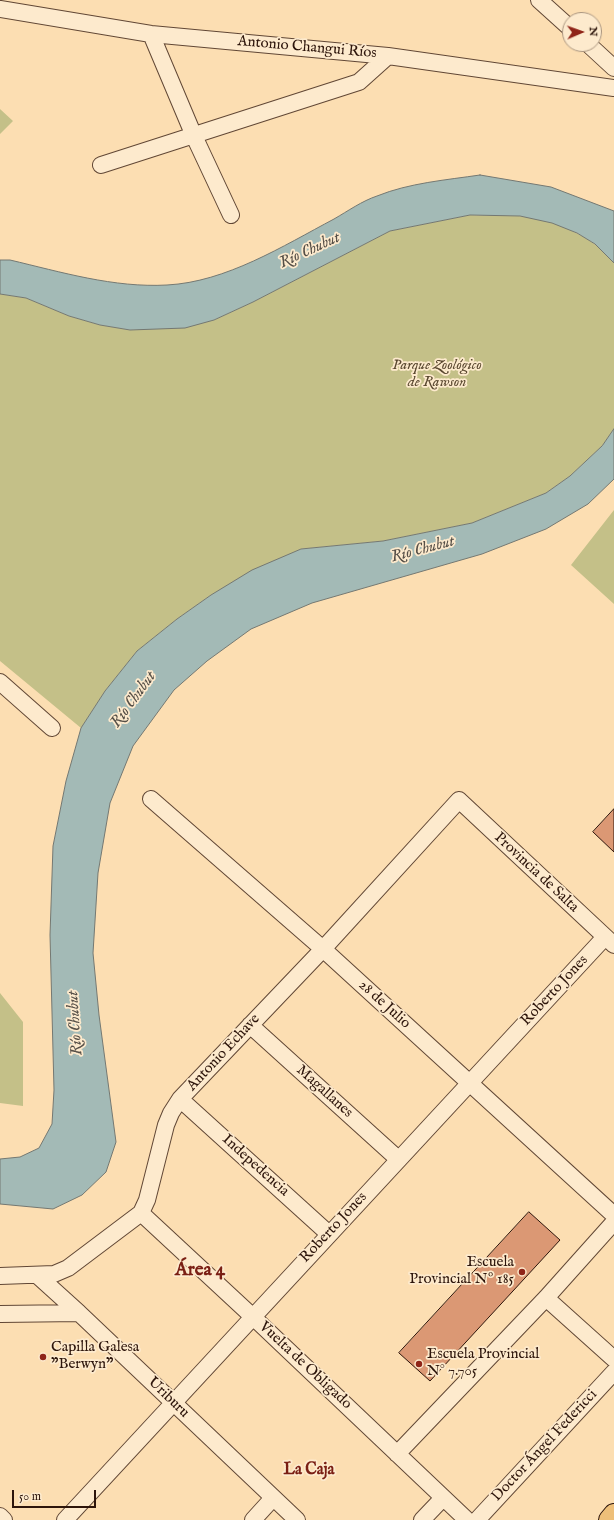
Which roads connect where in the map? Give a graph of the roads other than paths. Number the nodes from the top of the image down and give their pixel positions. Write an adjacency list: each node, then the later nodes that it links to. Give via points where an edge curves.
1 (539, 0): 3 (street)
2 (0, 9): 4 (street, Antonio Changui Ríos)
3 (562, 21)
4 (151, 34): 6 (street, Antonio Changui Ríos); 9 (street)
5 (597, 52): 7 (street)
6 (388, 56): 8 (street, Antonio Changui Ríos); 9 (street, via 359,82)
7 (614, 68)
8 (614, 88)
9 (194, 136): 10 (street); 11 (street)
10 (101, 165)
11 (231, 215)
12 (0, 682): 13 (street)
13 (52, 728)
14 (151, 799): 17 (street, 28 de Julio)
15 (459, 800): 16 (street, Provincia de Salta); 17 (street, Antonio Echave)
16 (610, 941): 19 (street, Roberto Jones)
17 (322, 949): 18 (street, Antonio Echave); 19 (street, 28 de Julio)
18 (250, 1025): 20 (street, Antonio Echave); 21 (street, Magallanes)
19 (470, 1083): 21 (street, Roberto Jones); 23 (street, 28 de Julio)
20 (180, 1099): 22 (street, Antonio Echave, via 166,1125); 25 (street, Indepedencia)
21 (398, 1159): 25 (street, Roberto Jones)
22 (141, 1214): 26 (street, via 68,1268 54,1274); 32 (street, Vuelta de Obligado)
23 (614, 1215)
24 (614, 1222): 29 (street)
25 (329, 1234): 32 (street, Roberto Jones)
26 (37, 1275): 27 (street); 30 (street, Uriburu)
27 (5, 1276): 28 (street)
28 (0, 1289)
29 (546, 1298): 33 (street); 36 (street)
30 (79, 1313): 31 (street); 35 (street, Uriburu)
31 (0, 1314)
32 (252, 1316): 35 (street, Roberto Jones); 36 (street, Vuelta de Obligado)
33 (614, 1359)
34 (614, 1372): 47 (street, Doctor Ángel Federicci)
35 (172, 1403): 37 (street, Uriburu); 42 (street, Roberto Jones)
36 (397, 1454): 38 (street, Vuelta de Obligado)
37 (273, 1498): 43 (street); 44 (street, Uriburu)
38 (443, 1498): 45 (street); 46 (street, Vuelta de Obligado)
39 (614, 1514): 48 (main road)
40 (0, 1516): 41 (street)
41 (4, 1520)
42 (65, 1520)
43 (253, 1520)
44 (297, 1520)
45 (422, 1520)
46 (467, 1520)
47 (477, 1520)
48 (609, 1520)

